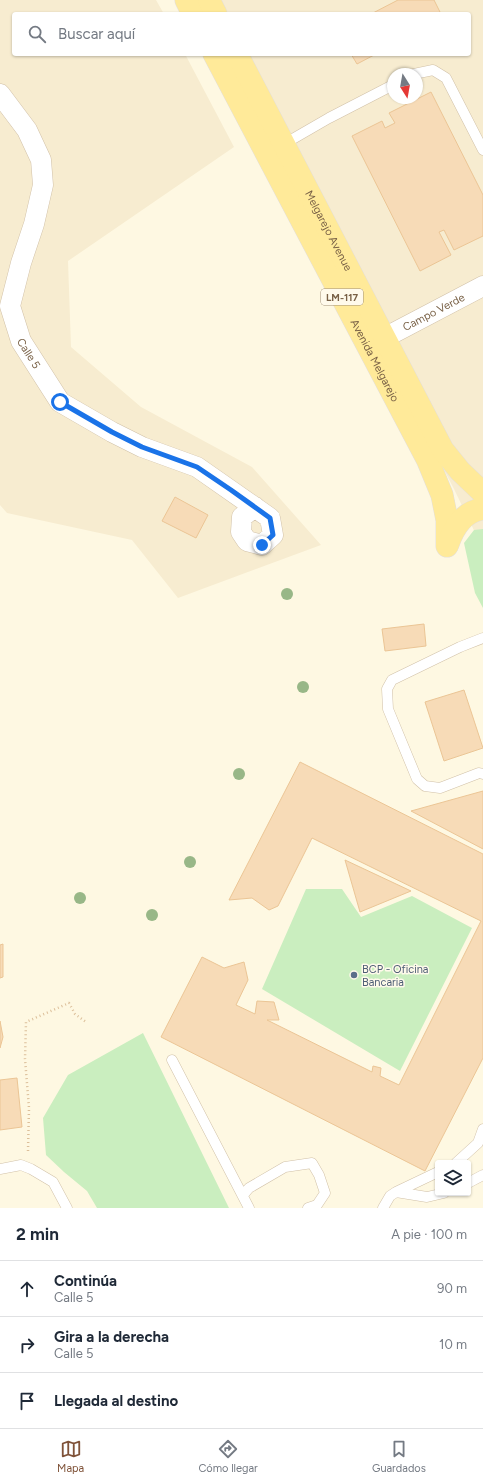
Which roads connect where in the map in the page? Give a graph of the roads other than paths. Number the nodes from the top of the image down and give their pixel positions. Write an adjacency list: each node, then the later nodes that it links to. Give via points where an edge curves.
1 (186, 0): 3 (main road)
2 (209, 0): 4 (main road)
3 (192, 12)
4 (215, 12)
5 (215, 56): 16 (main road, Avenida Melgarejo / LM-117, via 428,461 442,495 447,520 448,546 453,530 463,518)
6 (238, 56): 10 (main road, Melgarejo Avenue / LM-117)
7 (423, 72): 11 (lane, via 433,70 446,78)
8 (387, 88): 10 (lane)
9 (0, 94): 15 (street, Calle 5, via 27,130 41,160 43,185 10,306 21,340 60,402 142,447 197,467)
10 (284, 144): 13 (main road, Melgarejo Avenue / LM-117)
11 (483, 150)
12 (483, 286): 13 (street, Campo Verde)
13 (384, 338): 14 (main road, Avenida Melgarejo / LM-117, via 443,450)
14 (483, 493)
15 (255, 507)
16 (483, 509)
17 (483, 638): 18 (lane, via 392,680 387,689 388,709 417,779 425,786 440,788 479,773)
18 (483, 774)
19 (172, 1060): 27 (lane)
20 (483, 1129): 21 (lane, via 478,1142)
21 (459, 1160)
22 (0, 1169): 29 (lane, via 21,1165 31,1169 53,1182)
23 (435, 1173): 26 (lane)
24 (483, 1175): 25 (lane)
25 (471, 1181)
26 (396, 1192): 28 (lane, via 427,1197); 32 (lane, via 390,1196)
27 (243, 1195): 30 (lane); 31 (lane, via 249,1188 285,1167 312,1163 325,1194 317,1205)
28 (435, 1195)
29 (67, 1208)
30 (249, 1208)
31 (308, 1208)
32 (383, 1208)

